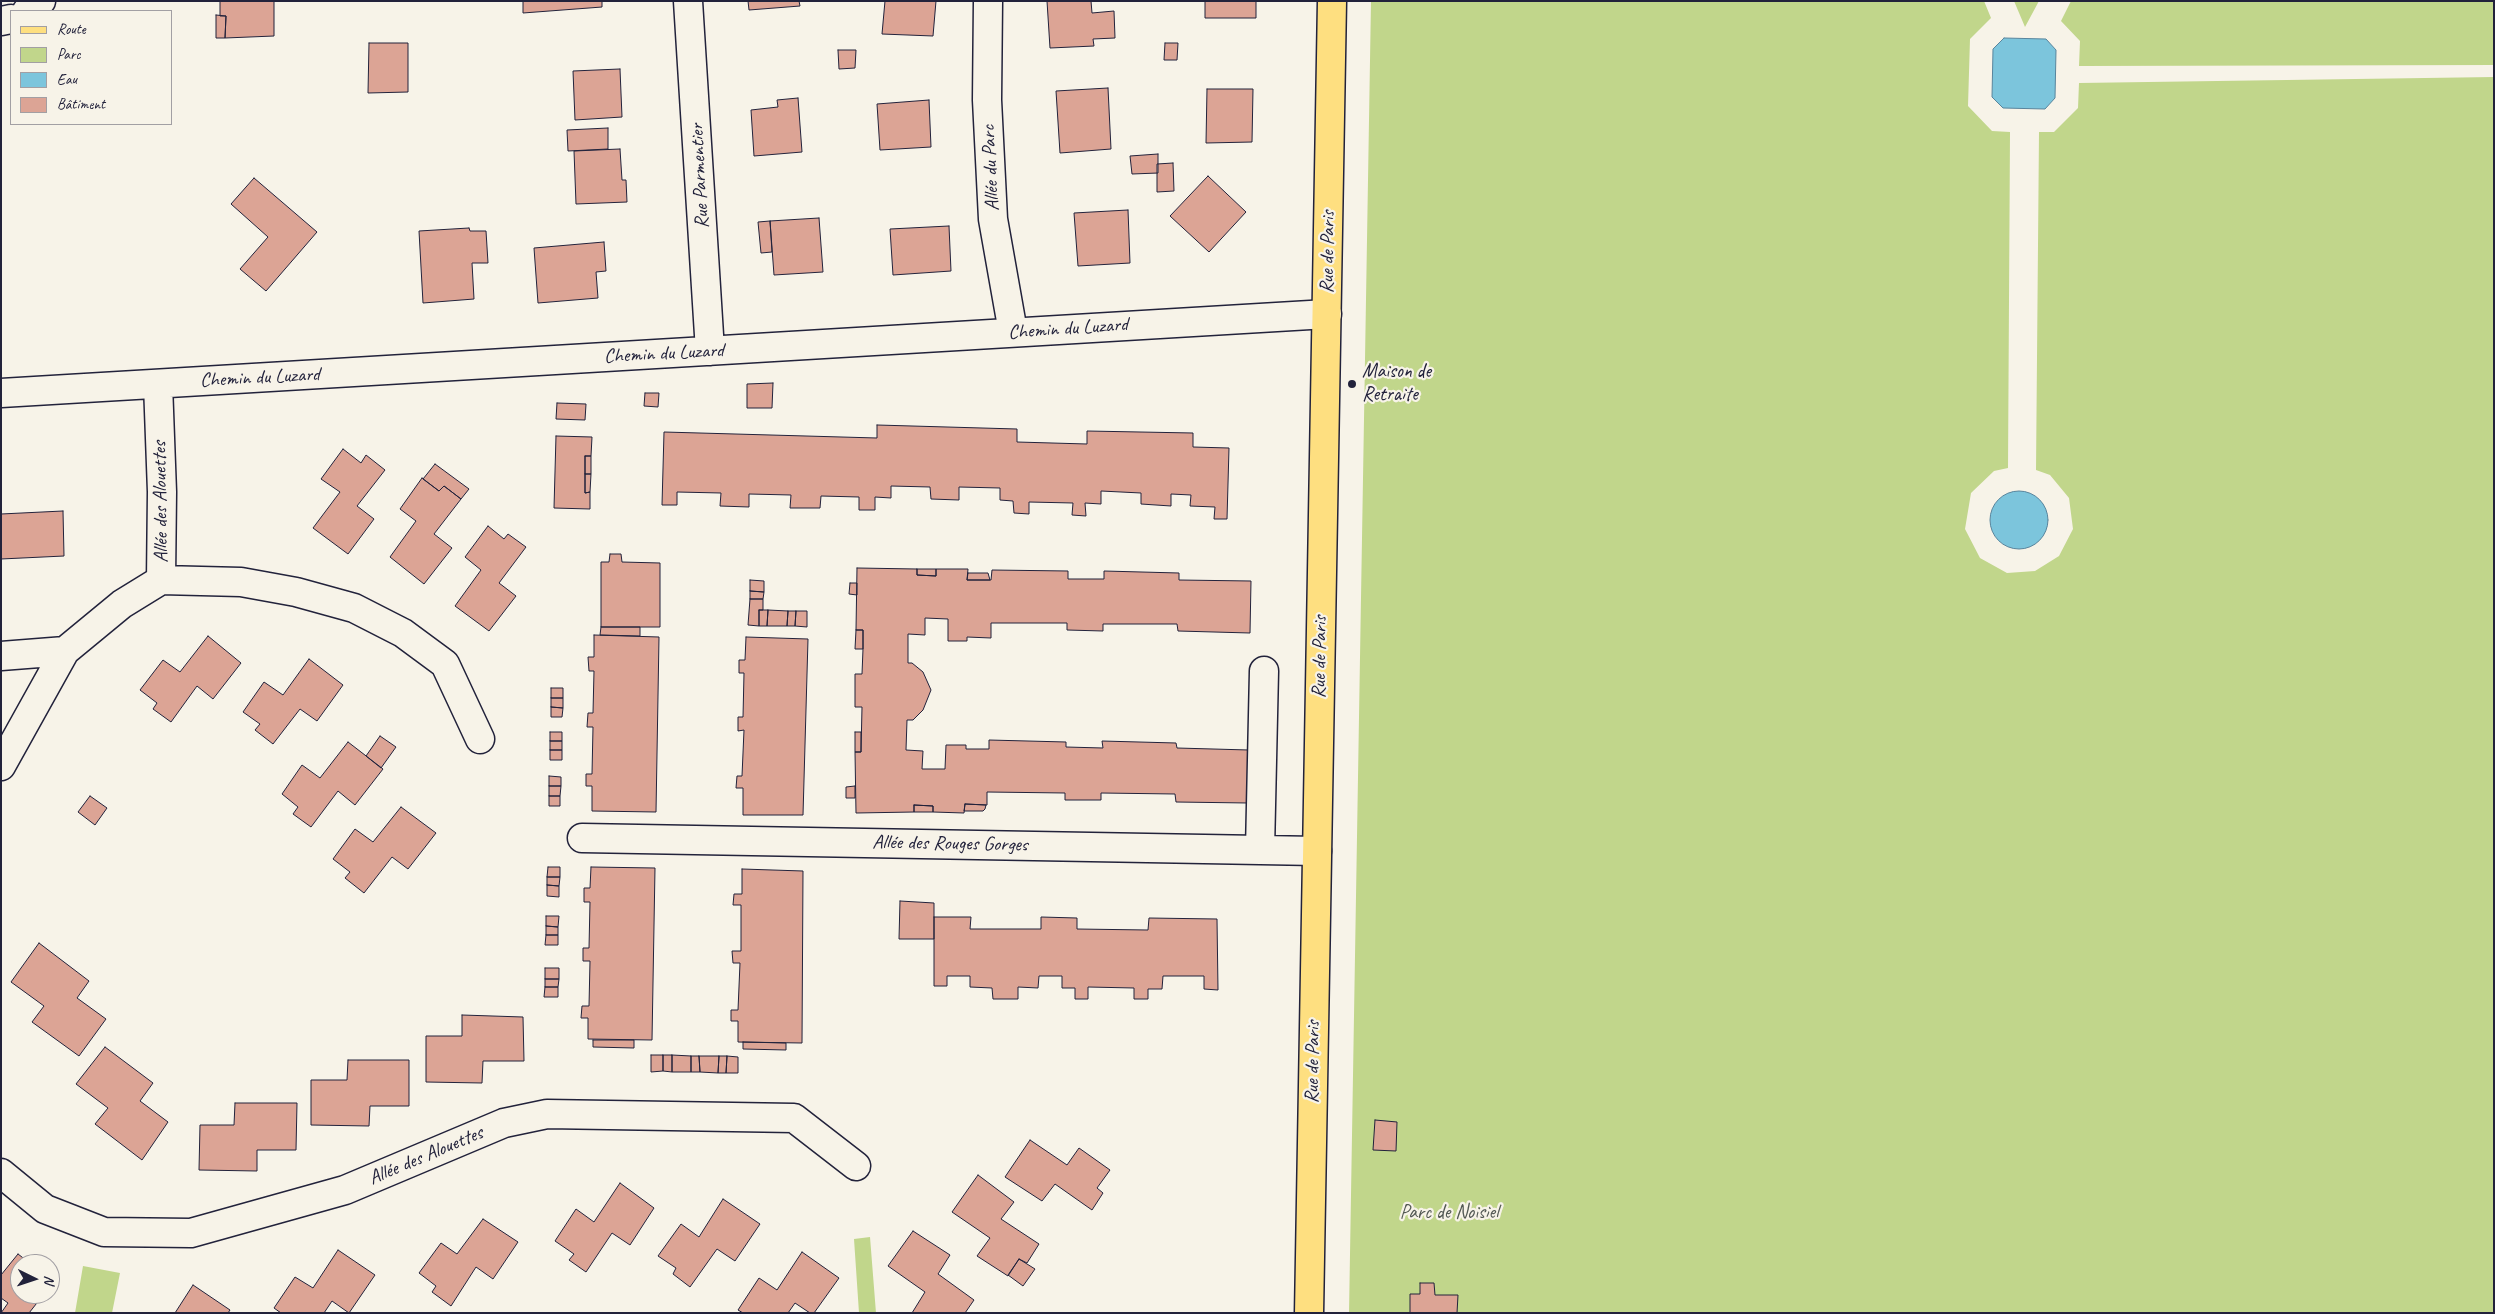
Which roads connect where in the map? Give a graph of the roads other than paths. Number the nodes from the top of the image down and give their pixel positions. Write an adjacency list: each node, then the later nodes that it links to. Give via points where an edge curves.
1 (41, 1): 5 (street)
2 (688, 1): 8 (street, Rue Parmentier)
3 (988, 1): 7 (street, Allée du Parc, via 987,100 993,219)
4 (1332, 1): 6 (main road, Rue de Paris)
5 (28, 10)
6 (1327, 314): 7 (street, Chemin du Luzard); 19 (main road, Rue de Paris)
7 (1013, 332): 8 (street, Chemin du Luzard)
8 (710, 351): 9 (street, Chemin du Luzard)
9 (158, 384): 10 (street, Chemin du Luzard); 11 (street, Allée des Alouettes)
10 (1, 393)
11 (161, 580): 12 (street, Allée des Alouettes, via 122,604); 15 (street, via 240,582 296,592 354,608 403,633 445,664)
12 (65, 651): 13 (street); 16 (street, Allée des Alouettes)
13 (1, 656)
14 (1264, 671): 18 (street)
15 (480, 739)
16 (1, 766)
17 (582, 838): 18 (street, Allée des Rouges Gorges)
18 (1260, 850): 19 (street, Allée des Rouges Gorges)
19 (1317, 851): 22 (main road, Rue de Paris)
20 (856, 1166): 21 (street, Allée des Alouettes, via 794,1118 547,1114 504,1123 345,1190 191,1233 104,1232 45,1209)
21 (1, 1173)
22 (1309, 1313)

